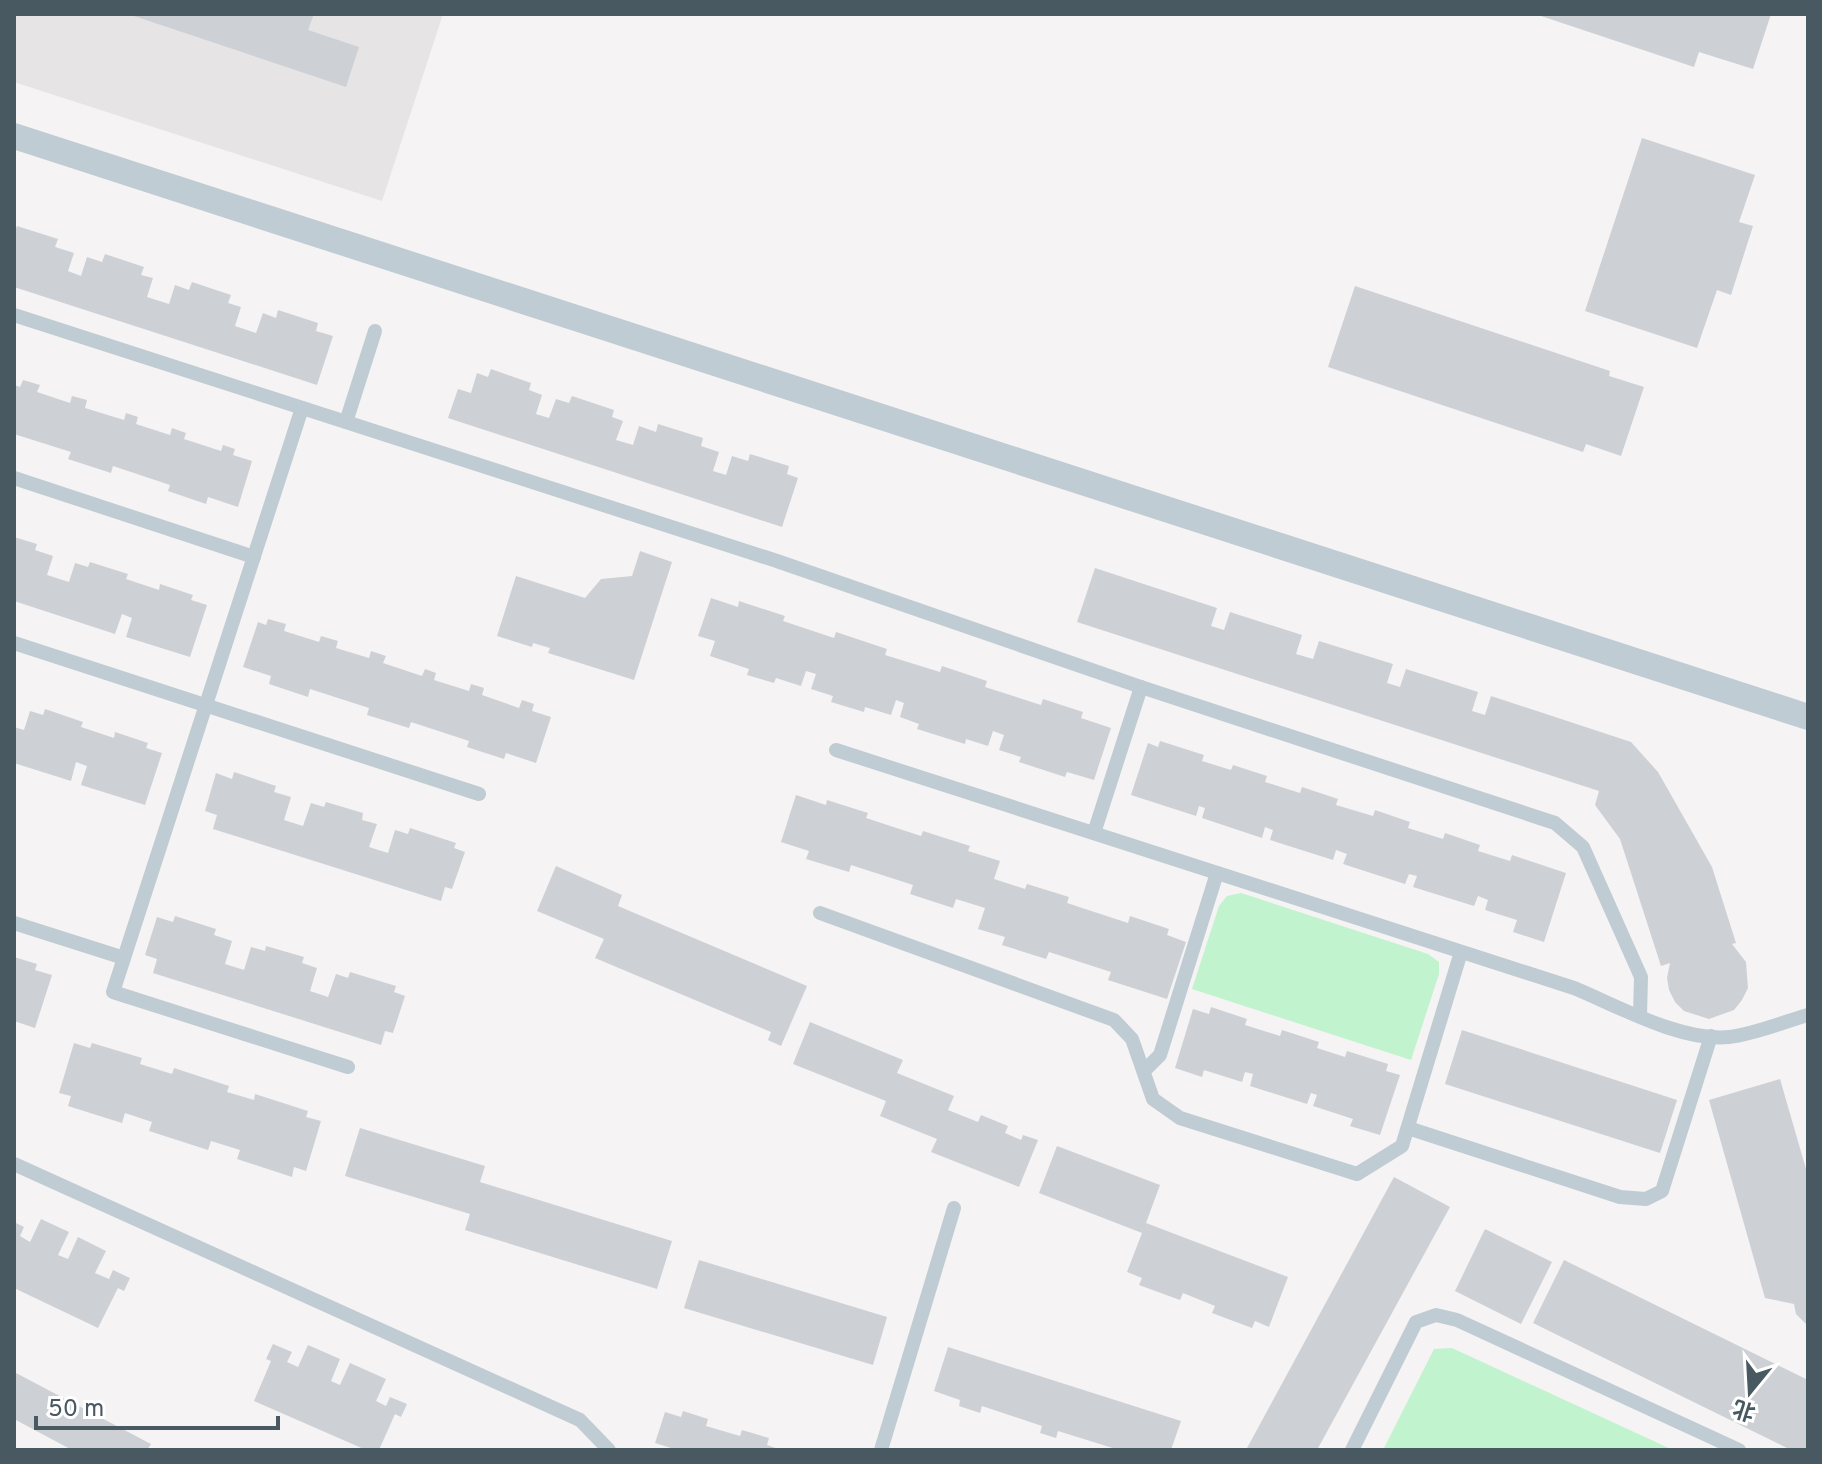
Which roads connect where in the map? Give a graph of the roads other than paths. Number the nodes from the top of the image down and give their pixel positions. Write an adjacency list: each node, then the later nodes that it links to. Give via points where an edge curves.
1 (14, 136): 11 (street)
2 (14, 315): 4 (lane)
3 (375, 331): 5 (lane)
4 (302, 408): 5 (lane); 7 (lane)
5 (346, 422): 9 (lane, via 774,560)
6 (14, 478): 7 (lane)
7 (254, 557): 10 (lane)
8 (14, 643): 10 (lane)
9 (1141, 687): 14 (lane); 20 (lane, via 1555,823 1583,847 1641,977)
10 (206, 705): 13 (lane); 19 (lane)
11 (1808, 717)
12 (836, 750): 14 (lane)
13 (479, 794)
14 (1094, 833): 15 (lane)
15 (1217, 873): 18 (lane); 24 (lane, via 1160,1055)
16 (820, 913): 24 (lane, via 1114,1020 1132,1039)
17 (14, 923): 19 (lane)
18 (1461, 952): 20 (lane); 25 (lane)
19 (124, 958): 23 (lane, via 113,992)
20 (1640, 1015): 22 (lane)
21 (1808, 1015): 22 (lane, via 1729,1037)
22 (1711, 1036): 25 (lane, via 1662,1191 1646,1199 1620,1197)
23 (348, 1067)
24 (1144, 1071): 25 (lane, via 1153,1099 1180,1118 1357,1174 1402,1146)
25 (1408, 1128)
26 (14, 1164): 28 (lane, via 580,1420)
27 (954, 1208): 29 (lane)
28 (609, 1450)
29 (881, 1450)
30 (1352, 1450): 31 (lane, via 1416,1322 1436,1315)
31 (1739, 1450)

